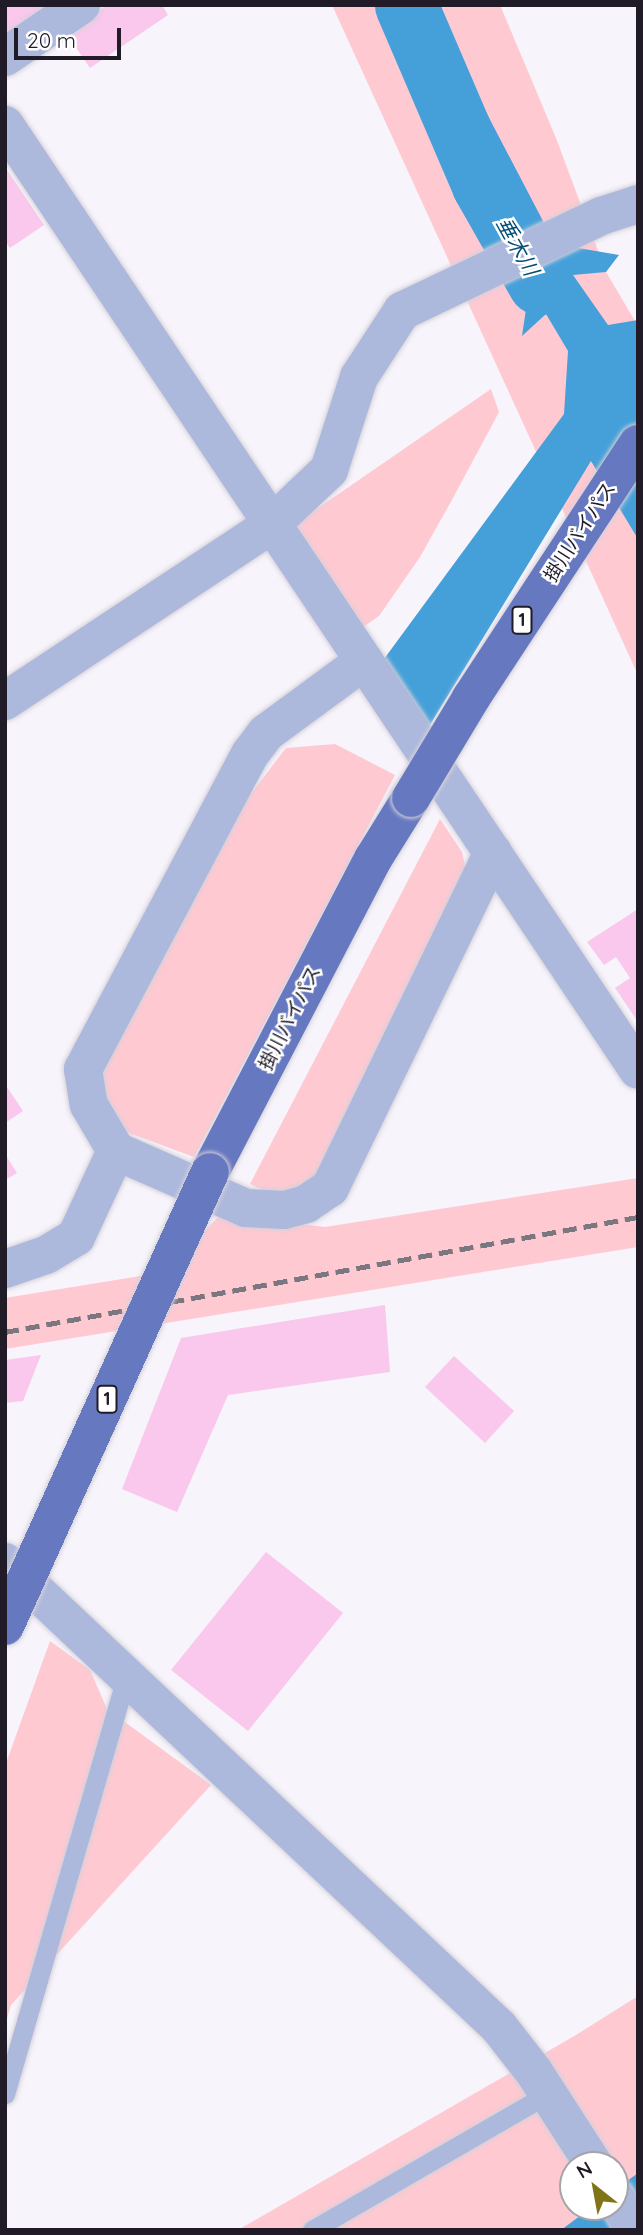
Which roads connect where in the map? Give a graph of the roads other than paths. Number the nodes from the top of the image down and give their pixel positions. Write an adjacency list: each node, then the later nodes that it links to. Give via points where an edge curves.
1 (81, 5): 2 (street)
2 (5, 57)
3 (5, 125): 6 (street)
4 (638, 204): 6 (street, via 601,216 402,311 359,377 329,470)
5 (638, 444): 14 (highway, 掛川バイパス / 1, bridge, via 471,698 373,859 210,1172)
6 (272, 524): 7 (street); 8 (street)
7 (364, 661): 9 (street); 11 (street, via 267,733 250,754 83,1069 89,1105)
8 (5, 701)
9 (493, 853): 10 (street); 11 (street, via 330,1188 306,1204 284,1210 246,1208)
10 (638, 1070)
11 (116, 1151): 12 (street, via 76,1237 46,1255)
12 (5, 1269)
13 (5, 1562): 15 (street)
14 (5, 1626)
15 (126, 1677): 16 (lane); 17 (street, via 499,2027)
16 (5, 2094)
17 (548, 2094): 18 (street); 19 (lane)
18 (585, 2151)
19 (312, 2230)

